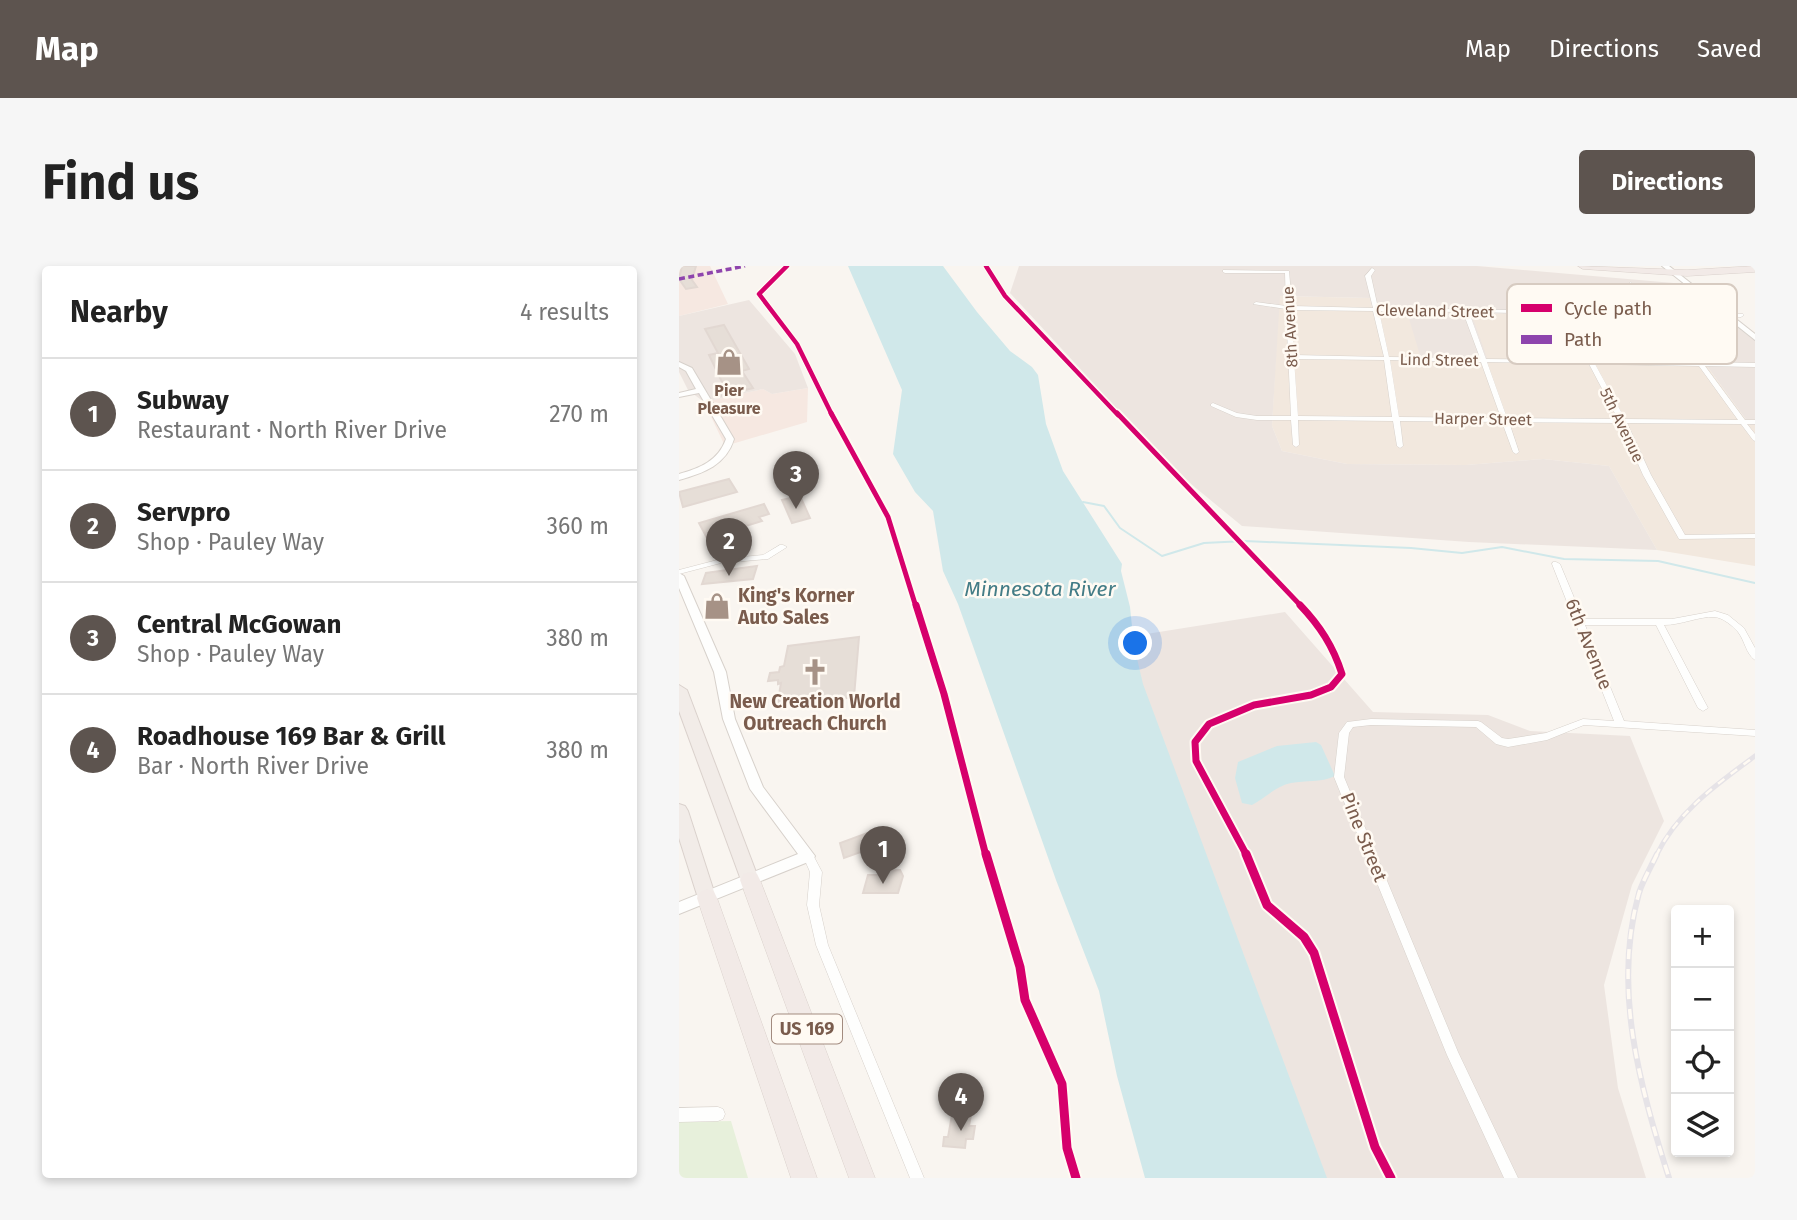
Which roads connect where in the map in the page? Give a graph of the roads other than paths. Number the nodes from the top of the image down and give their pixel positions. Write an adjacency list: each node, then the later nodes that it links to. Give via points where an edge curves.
1 (1583, 266): 2 (highway)
2 (1672, 268): 6 (highway); 7 (street)
3 (1755, 269): 6 (highway)
4 (1372, 270): 11 (street, via 1368,276)
5 (1225, 271): 10 (street, 8th Avenue, via 1287,272)
6 (1687, 273): 8 (street)
7 (1691, 284)
8 (1701, 284)
9 (1256, 304): 10 (street, Cleveland Street)
10 (1289, 309): 11 (street, Cleveland Street); 20 (street, 8th Avenue)
11 (1375, 310): 12 (street, Cleveland Street); 21 (street)
12 (1466, 312): 13 (street, Cleveland Street); 22 (street)
13 (1507, 312)
14 (1737, 312): 16 (street)
15 (1737, 315): 16 (street, Cleveland Street)
16 (1741, 315): 18 (street)
17 (1737, 322): 19 (street)
18 (1755, 329)
19 (1755, 338)
20 (1291, 357): 21 (street, Lind Street); 32 (street, 8th Avenue)
21 (1387, 359): 22 (street, Lind Street); 33 (street)
22 (1483, 360): 23 (street, Lind Street); 34 (street)
23 (1507, 360)
24 (679, 364): 29 (street, via 689,370)
25 (1591, 364): 35 (street, 5th Avenue)
26 (1702, 364): 36 (street)
27 (1728, 364): 28 (street, Lind Street)
28 (1755, 365)
29 (701, 390): 30 (street); 42 (street, via 730,439 728,450 710,466)
30 (679, 396)
31 (1213, 405): 32 (street, Harper Street, via 1257,418)
32 (1294, 416): 33 (street, Harper Street); 39 (street, 8th Avenue)
33 (1396, 418): 34 (street, Harper Street); 40 (street)
34 (1503, 420): 35 (street, Harper Street); 41 (street)
35 (1622, 420): 36 (street, Harper Street); 43 (street, 5th Avenue, via 1682,537)
36 (1742, 422): 37 (street, Harper Street); 38 (street)
37 (1755, 422)
38 (1755, 439)
39 (1296, 445)
40 (1400, 446)
41 (1516, 452)
42 (679, 477)
43 (1755, 536)
44 (783, 547): 46 (street, via 765,556 720,561)
45 (1556, 564): 47 (street, 6th Avenue)
46 (679, 574): 57 (street, via 720,672 729,719 758,789)
47 (1581, 622): 48 (street); 52 (street, 6th Avenue)
48 (1659, 623): 49 (street, via 1704,615 1725,617 1741,629); 51 (street)
49 (1755, 657)
50 (679, 690): 58 (highway, US 169)
51 (1703, 708)
52 (1620, 723): 54 (street, Pine Street); 66 (street, Pine Street, via 1583,722 1547,736 1508,743 1478,724 1463,723 1359,723 1350,724 1344,733 1339,777 1453,1055)
53 (1755, 727): 54 (street, Pine Street)
54 (1718, 729): 55 (street, Pine Street)
55 (1755, 733)
56 (679, 811): 59 (highway, US 169)
57 (808, 856): 58 (street); 65 (street, via 815,872 813,905 822,945)
58 (750, 880): 59 (street); 64 (highway, US 169)
59 (707, 898): 60 (street); 63 (highway, US 169)
60 (679, 908)
61 (718, 1114): 62 (street)
62 (679, 1115)
63 (804, 1178)
64 (862, 1178)
65 (917, 1178)
66 (1511, 1178)

